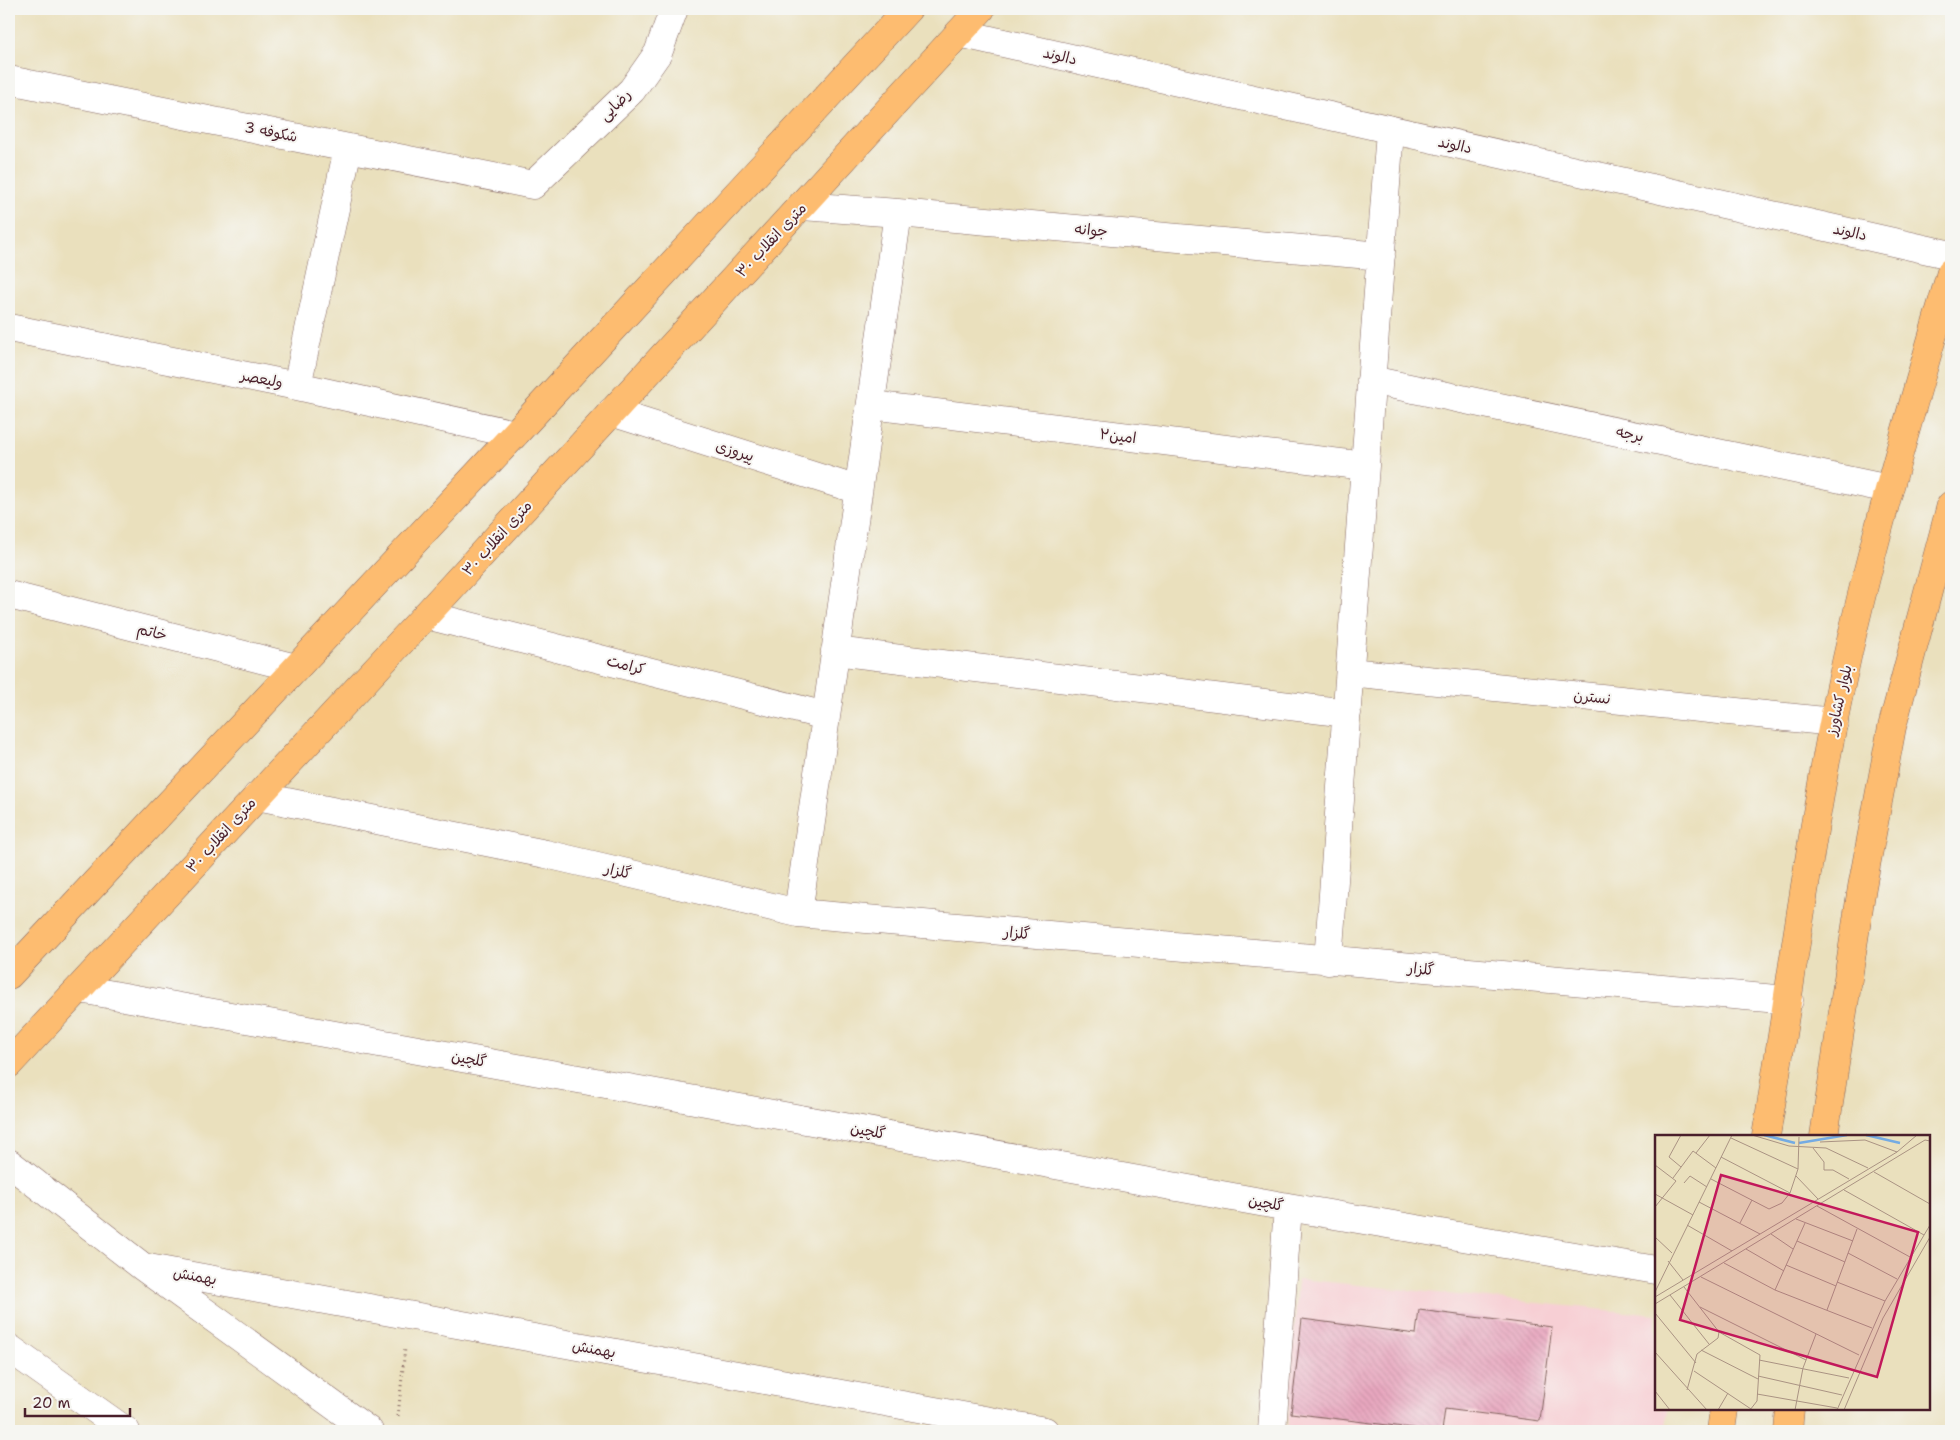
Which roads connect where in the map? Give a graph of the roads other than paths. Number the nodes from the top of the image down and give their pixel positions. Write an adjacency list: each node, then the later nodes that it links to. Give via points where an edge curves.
1 (674, 9): 8 (street, رضایی, via 658,53 632,90)
2 (908, 9): 19 (main road)
3 (981, 9): 4 (main road, ۳۰ متری انقلاب)
4 (958, 33): 6 (street, دالوند); 9 (main road, ۳۰ متری انقلاب)
5 (9, 80): 7 (street, شکوفه 3)
6 (1390, 130): 11 (street, دالوند); 12 (street)
7 (348, 148): 8 (street, شکوفه 3); 16 (street)
8 (533, 185)
9 (802, 206): 10 (street, جوانه); 18 (main road, ۳۰ متری انقلاب)
10 (898, 213): 12 (street, جوانه); 17 (street)
11 (1951, 255)
12 (1381, 256): 15 (street)
13 (1951, 272): 21 (main road, بلوار کشاورز)
14 (9, 328): 16 (street, ولیعصر)
15 (1371, 380): 20 (street); 21 (street, برجه)
16 (297, 386): 19 (street, ولیعصر)
17 (870, 405): 20 (street, امین۲); 22 (street)
18 (611, 412): 22 (street, پیروزی); 25 (main road, ۳۰ متری انقلاب)
19 (515, 434): 27 (main road)
20 (1365, 466): 28 (street)
21 (1889, 489): 31 (main road, بلوار کشاورز)
22 (858, 490): 26 (street)
23 (1951, 505): 40 (main road, via 1892,727 1862,887)
24 (9, 595): 27 (street, خاتم)
25 (426, 615): 30 (street, کرامت); 32 (main road, ۳۰ متری انقلاب)
26 (835, 651): 29 (street); 30 (street)
27 (296, 668): 35 (main road)
28 (1350, 672): 29 (street); 31 (street, نسترن)
29 (1347, 713): 34 (street)
30 (826, 716): 33 (street)
31 (1834, 722): 37 (main road, بلوار کشاورز, via 1807,870)
32 (256, 796): 33 (street, گلزار, via 546,854); 36 (main road, ۳۰ متری انقلاب)
33 (798, 913): 34 (street, گلزار)
34 (1328, 961): 37 (street, گلزار)
35 (9, 975)
36 (80, 989): 38 (main road, ۳۰ متری انقلاب); 42 (street, گلچین)
37 (1789, 1000): 39 (main road, بلوار کشاورز)
38 (9, 1064)
39 (1766, 1135)
40 (1824, 1135)
41 (9, 1163): 43 (street, بهمنش)
42 (1288, 1207): 44 (street, گلچین); 51 (street)
43 (142, 1267): 49 (street, بهمنش); 50 (street, بهمنش)
44 (1655, 1270)
45 (9, 1348): 48 (street)
46 (1724, 1410): 52 (main road)
47 (1790, 1410): 53 (main road)
48 (126, 1431)
49 (369, 1431)
50 (1045, 1431)
51 (1272, 1431)
52 (1721, 1431)
53 (1788, 1431)

